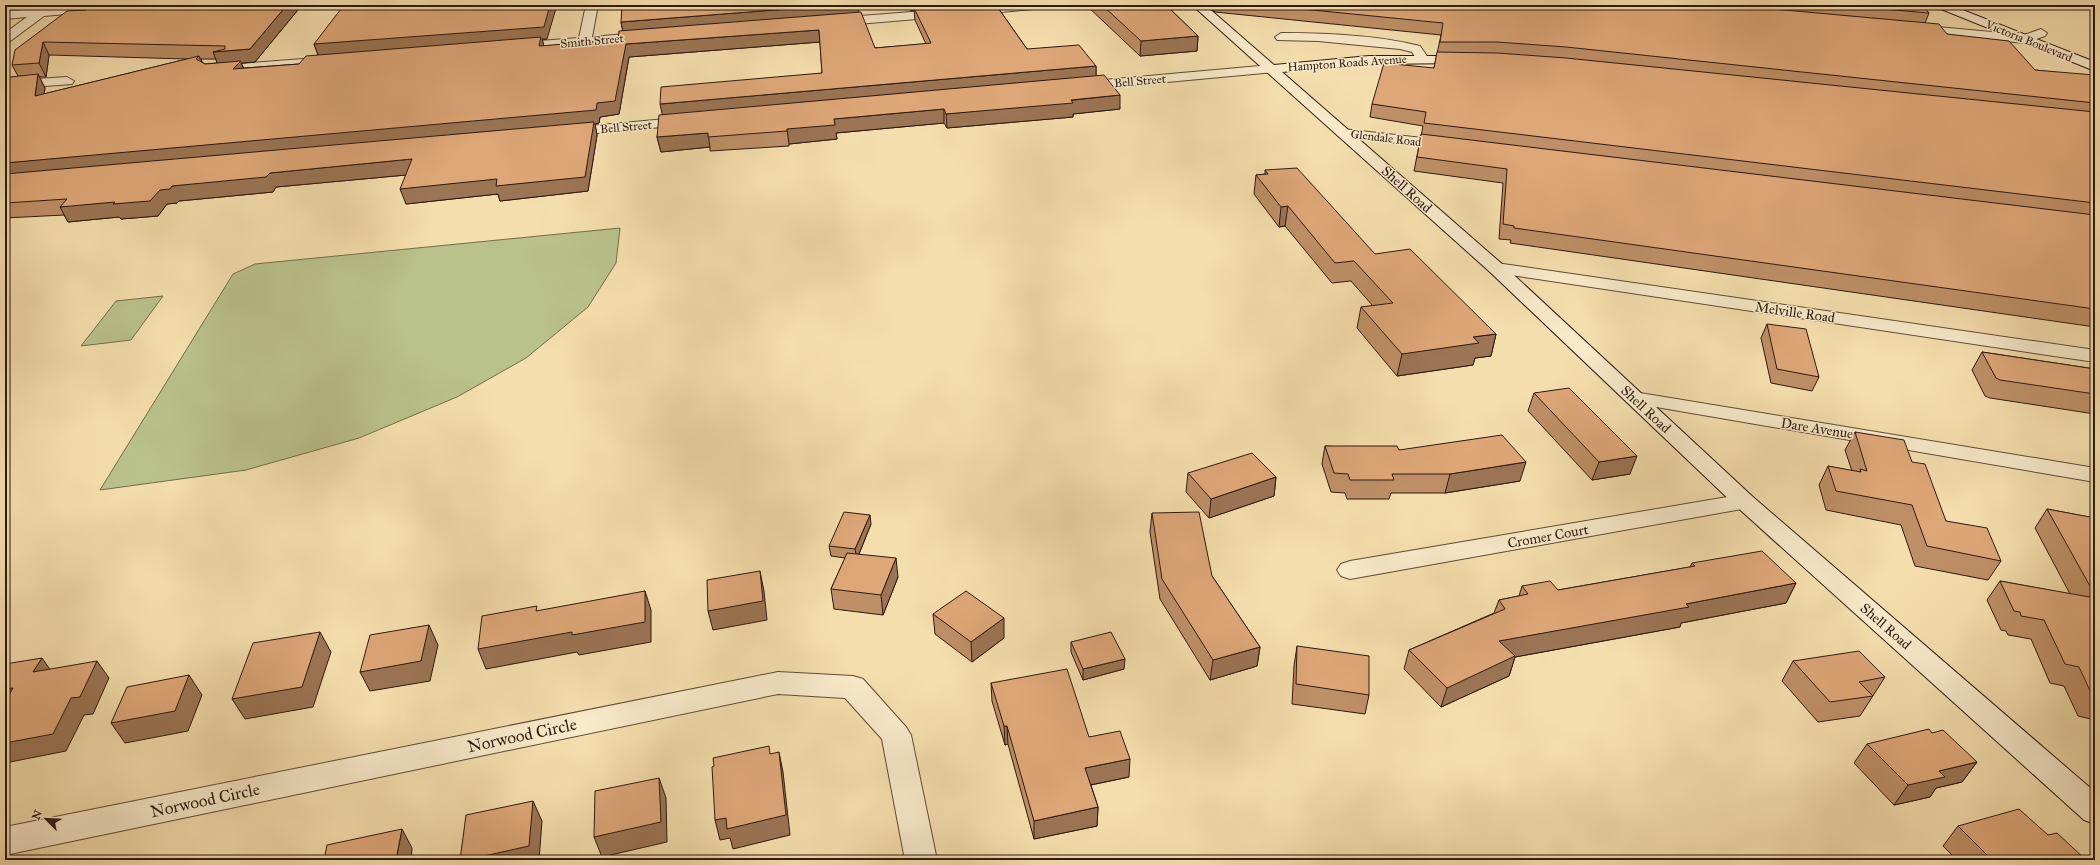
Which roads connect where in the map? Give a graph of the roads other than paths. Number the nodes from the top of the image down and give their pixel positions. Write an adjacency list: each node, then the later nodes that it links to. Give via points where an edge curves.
1 (53, 5): 8 (street)
2 (592, 5): 17 (street)
3 (1046, 5): 10 (street, via 850,15)
4 (1198, 5): 24 (street, Shell Road)
5 (1940, 5): 16 (street, Victoria Boulevard)
6 (1970, 5): 12 (street, Victoria Boulevard)
7 (112, 8): 8 (street)
8 (41, 13): 9 (street); 15 (street)
9 (5, 16)
10 (820, 23)
11 (1905, 28): 16 (street)
12 (2041, 33): 16 (street); 19 (street, Victoria Boulevard)
13 (663, 35): 17 (street, Smith Street)
14 (1281, 37): 20 (street, Hampton Roads Avenue, via 1400,45 1416,49)
15 (5, 39)
16 (2024, 39): 23 (street, Victoria Boulevard)
17 (585, 41): 18 (street, Smith Street)
18 (499, 48)
19 (2095, 54)
20 (1423, 59): 22 (street, Hampton Roads Avenue); 24 (street, Hampton Roads Avenue, via 1369,60)
21 (342, 60): 25 (street)
22 (1479, 60)
23 (2095, 67)
24 (1271, 69): 28 (street, Bell Street); 30 (street, Shell Road)
25 (210, 71)
26 (67, 81): 27 (street)
27 (5, 85)
28 (1064, 87)
29 (706, 120): 31 (street, Bell Street)
30 (1343, 132): 32 (street, Glendale Road); 33 (street, Shell Road)
31 (554, 134)
32 (1462, 147)
33 (1496, 268): 34 (street, Melville Road); 35 (street, Shell Road)
34 (2095, 356)
35 (1634, 398): 36 (street, Dare Avenue); 37 (street, Shell Road)
36 (2095, 475)
37 (1745, 502): 38 (street, Cromer Court); 39 (street, Shell Road)
38 (1350, 570)
39 (2095, 811)
40 (5, 841): 41 (street, Norwood Circle, via 778,683 853,687 896,735)
41 (921, 860)

